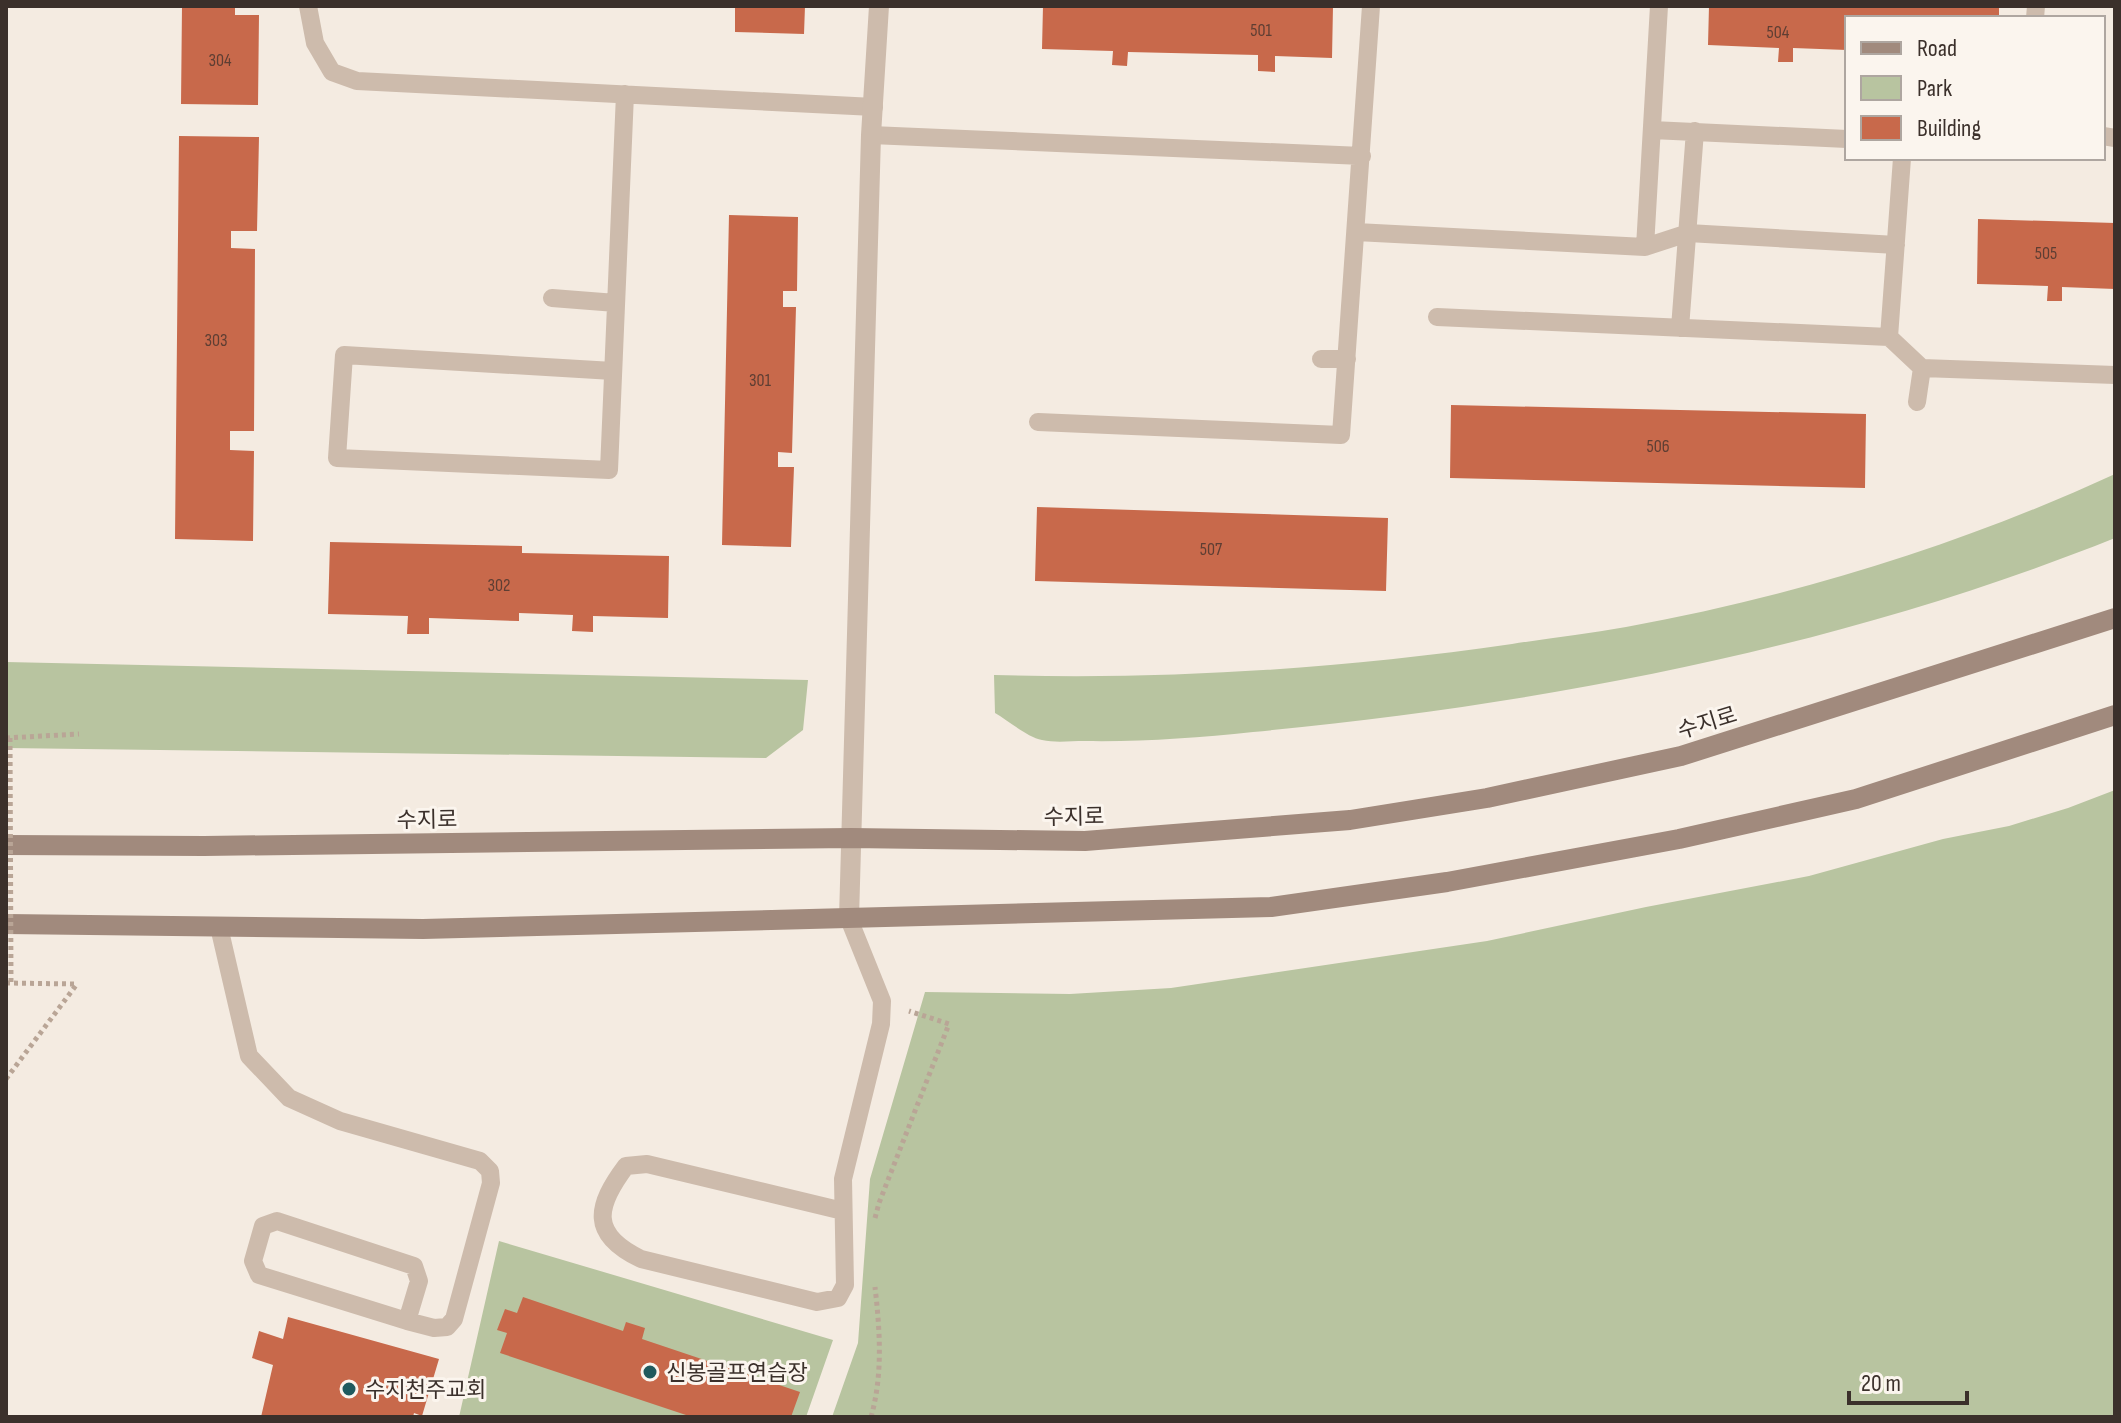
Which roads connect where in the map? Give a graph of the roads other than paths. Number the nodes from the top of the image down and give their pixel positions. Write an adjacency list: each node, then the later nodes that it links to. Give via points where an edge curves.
1 (308, 6): 5 (lane, via 315,43 332,72 357,81)
2 (879, 6): 6 (street)
3 (1371, 6): 11 (lane)
4 (1659, 6): 7 (lane)
5 (625, 94): 6 (lane); 18 (lane)
6 (874, 107): 9 (street)
7 (1652, 130): 8 (lane); 16 (lane)
8 (1695, 131): 10 (lane); 14 (lane)
9 (871, 135): 11 (lane); 31 (street)
10 (1845, 139)
11 (1362, 156): 13 (lane)
12 (1902, 160): 15 (lane)
13 (1356, 232): 16 (lane); 23 (lane)
14 (1688, 233): 15 (lane); 16 (lane); 20 (lane)
15 (1896, 245): 21 (lane)
16 (1645, 247)
17 (552, 298): 18 (lane)
18 (616, 303): 25 (lane)
19 (1437, 317): 20 (lane)
20 (1680, 328): 21 (lane)
21 (1889, 337): 24 (lane)
22 (1321, 359): 23 (lane)
23 (1347, 359): 28 (lane, via 1341,435)
24 (1922, 368): 26 (lane); 27 (lane)
25 (613, 371): 25 (lane, via 609,470 337,458 344,355)
26 (2115, 375)
27 (1917, 402)
28 (1038, 422)
29 (2115, 618): 31 (main road, 수지로, via 1681,756 1487,798 1350,820 1165,837)
30 (2115, 715): 33 (main road, via 1856,799 1447,882 1271,907)
31 (851, 838): 32 (main road, 수지로); 33 (street)
32 (6, 845)
33 (849, 919): 35 (main road, via 423,929); 36 (lane, via 882,1001 843,1179)
34 (6, 924): 35 (main road)
35 (219, 927): 37 (lane, via 249,1056 289,1098 340,1121 480,1161 490,1171 454,1319 447,1327 434,1328)
36 (843, 1211): 36 (lane, via 845,1285 838,1298 817,1302 641,1259 620,1249 606,1230 601,1209 626,1166 647,1164)
37 (407, 1321): 37 (lane, via 419,1281 414,1266 277,1221 263,1226 253,1261 259,1275)

